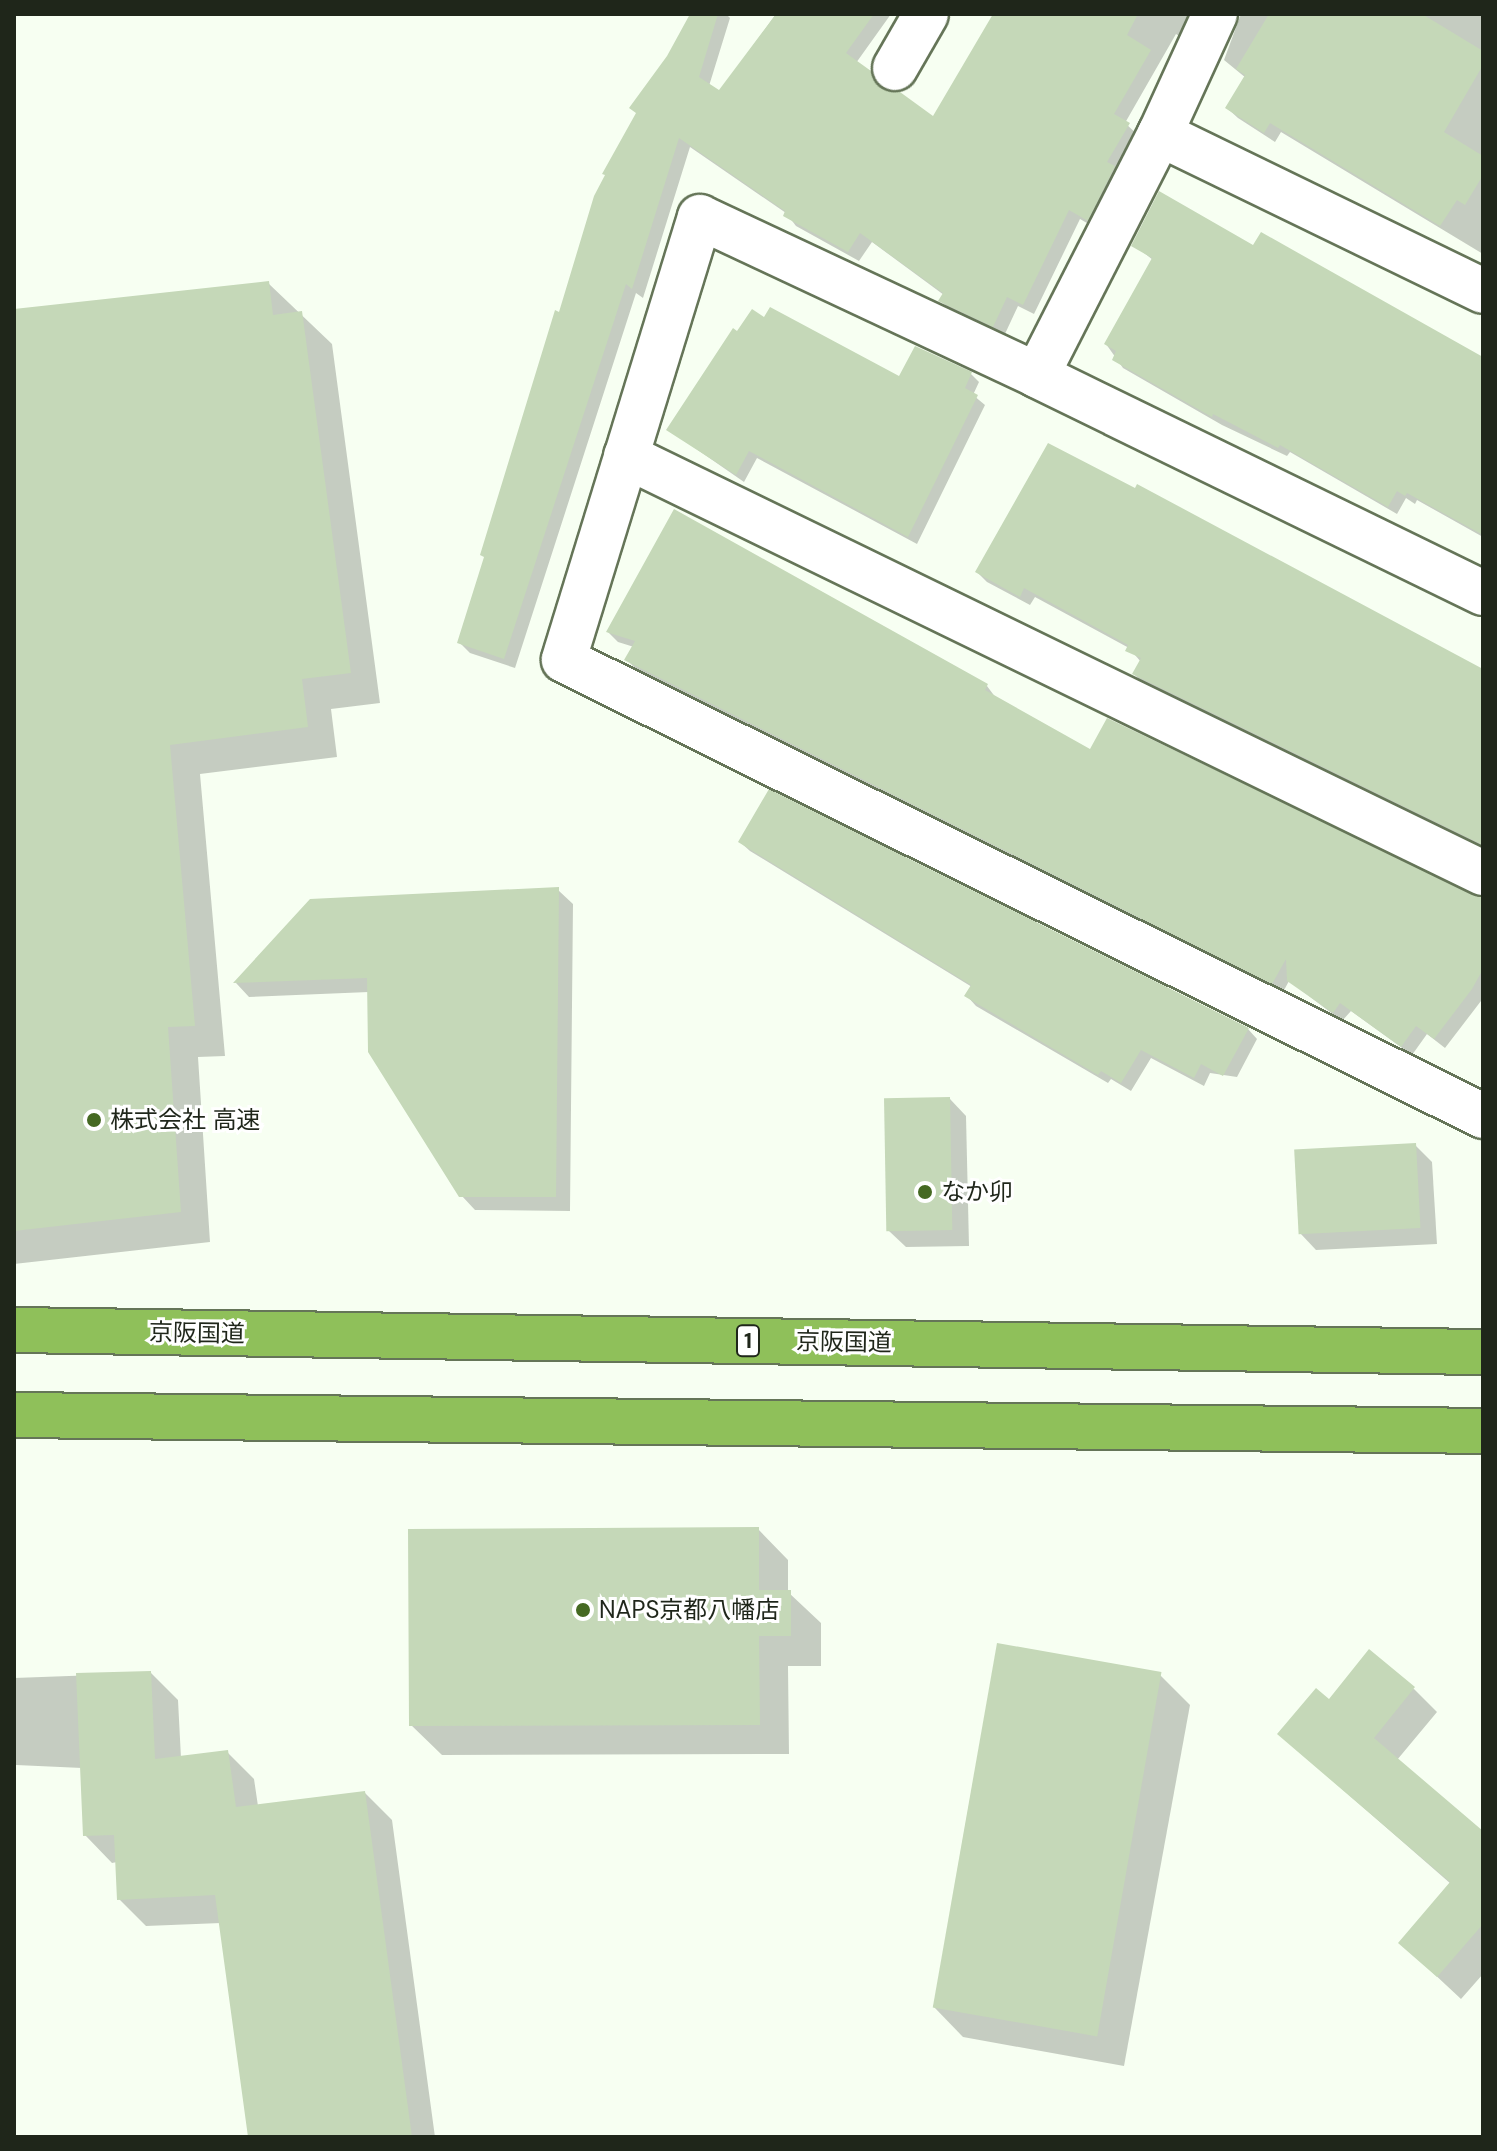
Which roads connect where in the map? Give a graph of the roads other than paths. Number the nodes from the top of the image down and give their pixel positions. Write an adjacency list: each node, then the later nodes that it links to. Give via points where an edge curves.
1 (926, 14): 3 (street)
2 (1215, 14): 4 (street)
3 (895, 68)
4 (1160, 134): 5 (street); 6 (street)
5 (1483, 291)
6 (1037, 375): 7 (street, via 700,217); 8 (street)
7 (626, 456): 9 (street); 10 (street, via 564,660)
8 (1483, 593)
9 (1483, 873)
10 (1483, 1116)
11 (14, 1330): 12 (highway, 京阪国道 / 1)
12 (1483, 1352)
13 (14, 1415): 14 (highway)
14 (1483, 1431)

